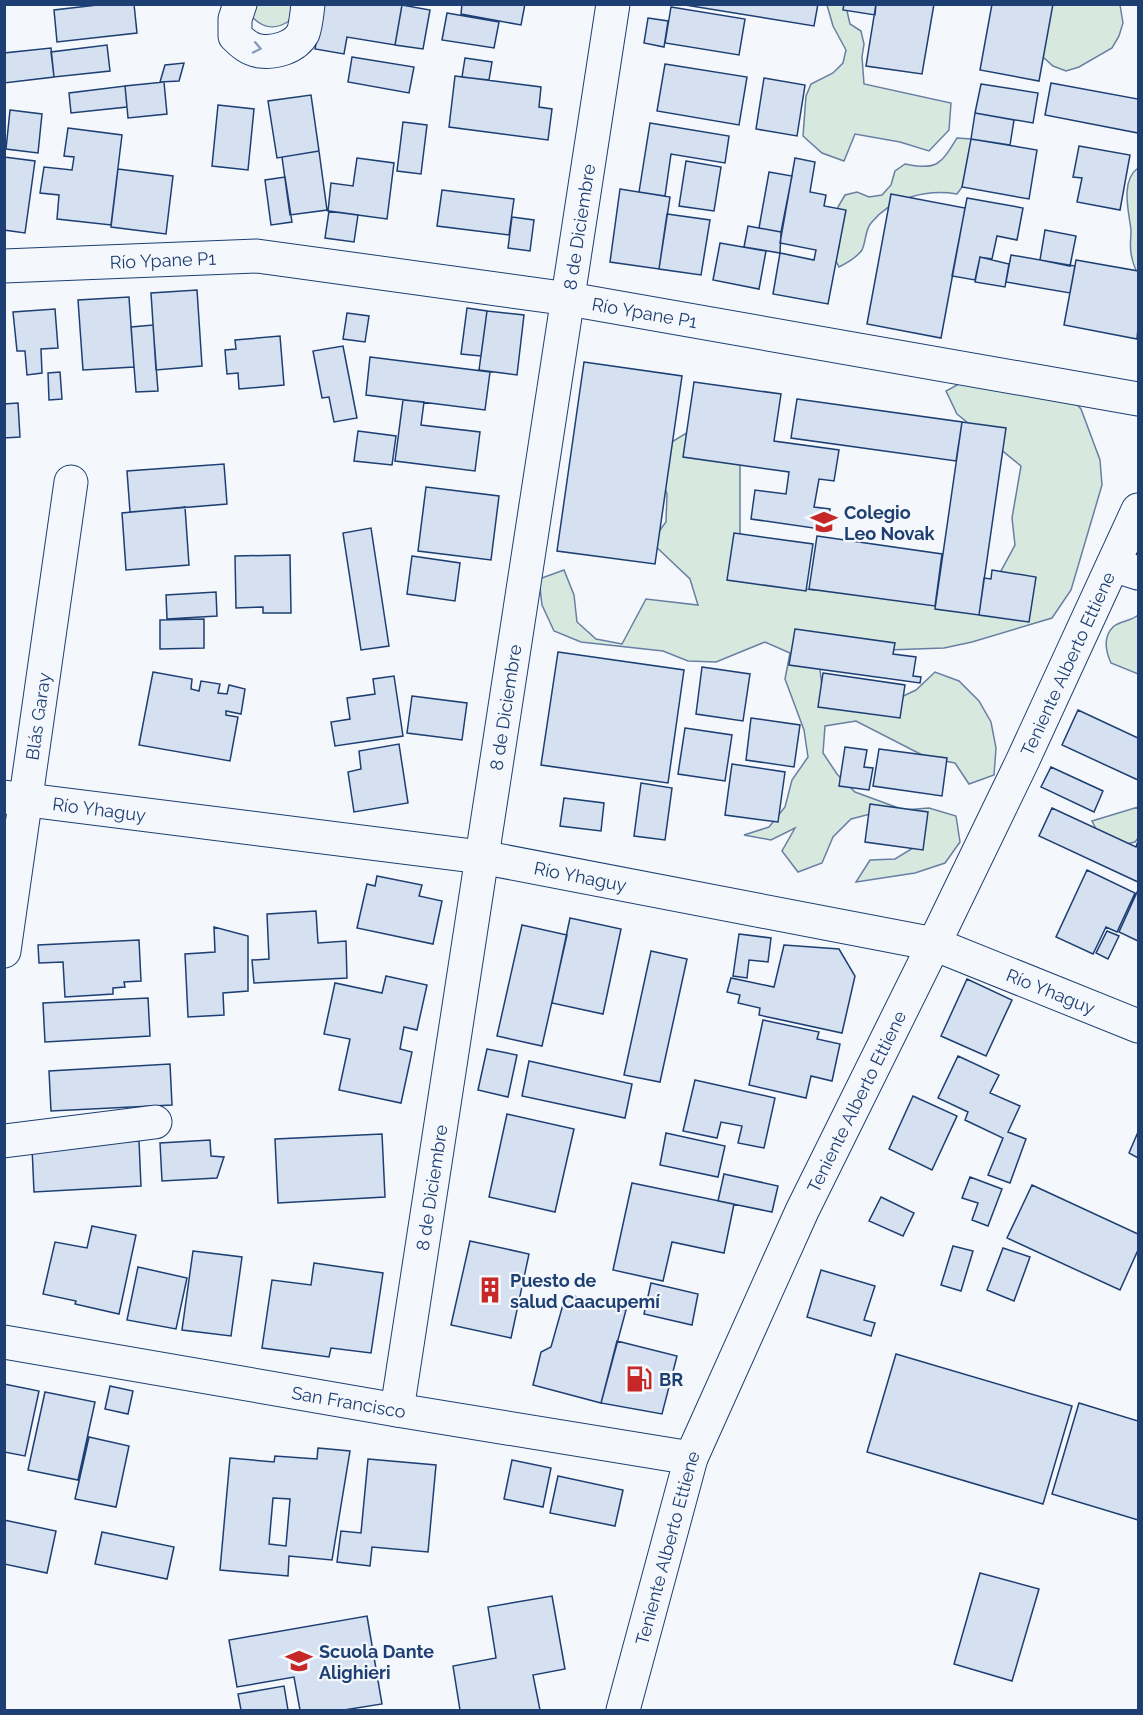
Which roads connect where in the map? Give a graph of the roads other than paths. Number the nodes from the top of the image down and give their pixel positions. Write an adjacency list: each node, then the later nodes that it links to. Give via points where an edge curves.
1 (240, 4): 2 (street, one-way to 2, via 235,19 236,36 244,45 259,51 282,50 296,41 303,33)
2 (308, 4)
3 (613, 4): 5 (street, 8 de Diciembre)
4 (4, 266): 5 (street, Río Ypane P1, via 257,256)
5 (569, 299): 6 (street, Río Ypane P1); 11 (street, 8 de Diciembre)
6 (1138, 399)
7 (71, 482): 10 (street, Blás Garay)
8 (1138, 510): 9 (street, Teniente Alberto Ettiene)
9 (1126, 569): 12 (street, Teniente Alberto Ettiene, via 1022,762)
10 (15, 798): 11 (street, Río Yhaguy); 13 (street, Blás Garay)
11 (481, 857): 12 (street, Río Yhaguy); 18 (street, 8 de Diciembre)
12 (934, 944): 14 (street, Río Yhaguy); 19 (street, Teniente Alberto Ettiene, via 802,1211)
13 (4, 951)
14 (1138, 1026)
15 (155, 1122): 16 (street)
16 (4, 1141)
17 (4, 1342): 18 (street, San Francisco)
18 (397, 1410): 19 (street, San Francisco)
19 (691, 1458): 20 (street, Teniente Alberto Ettiene)
20 (623, 1710)

